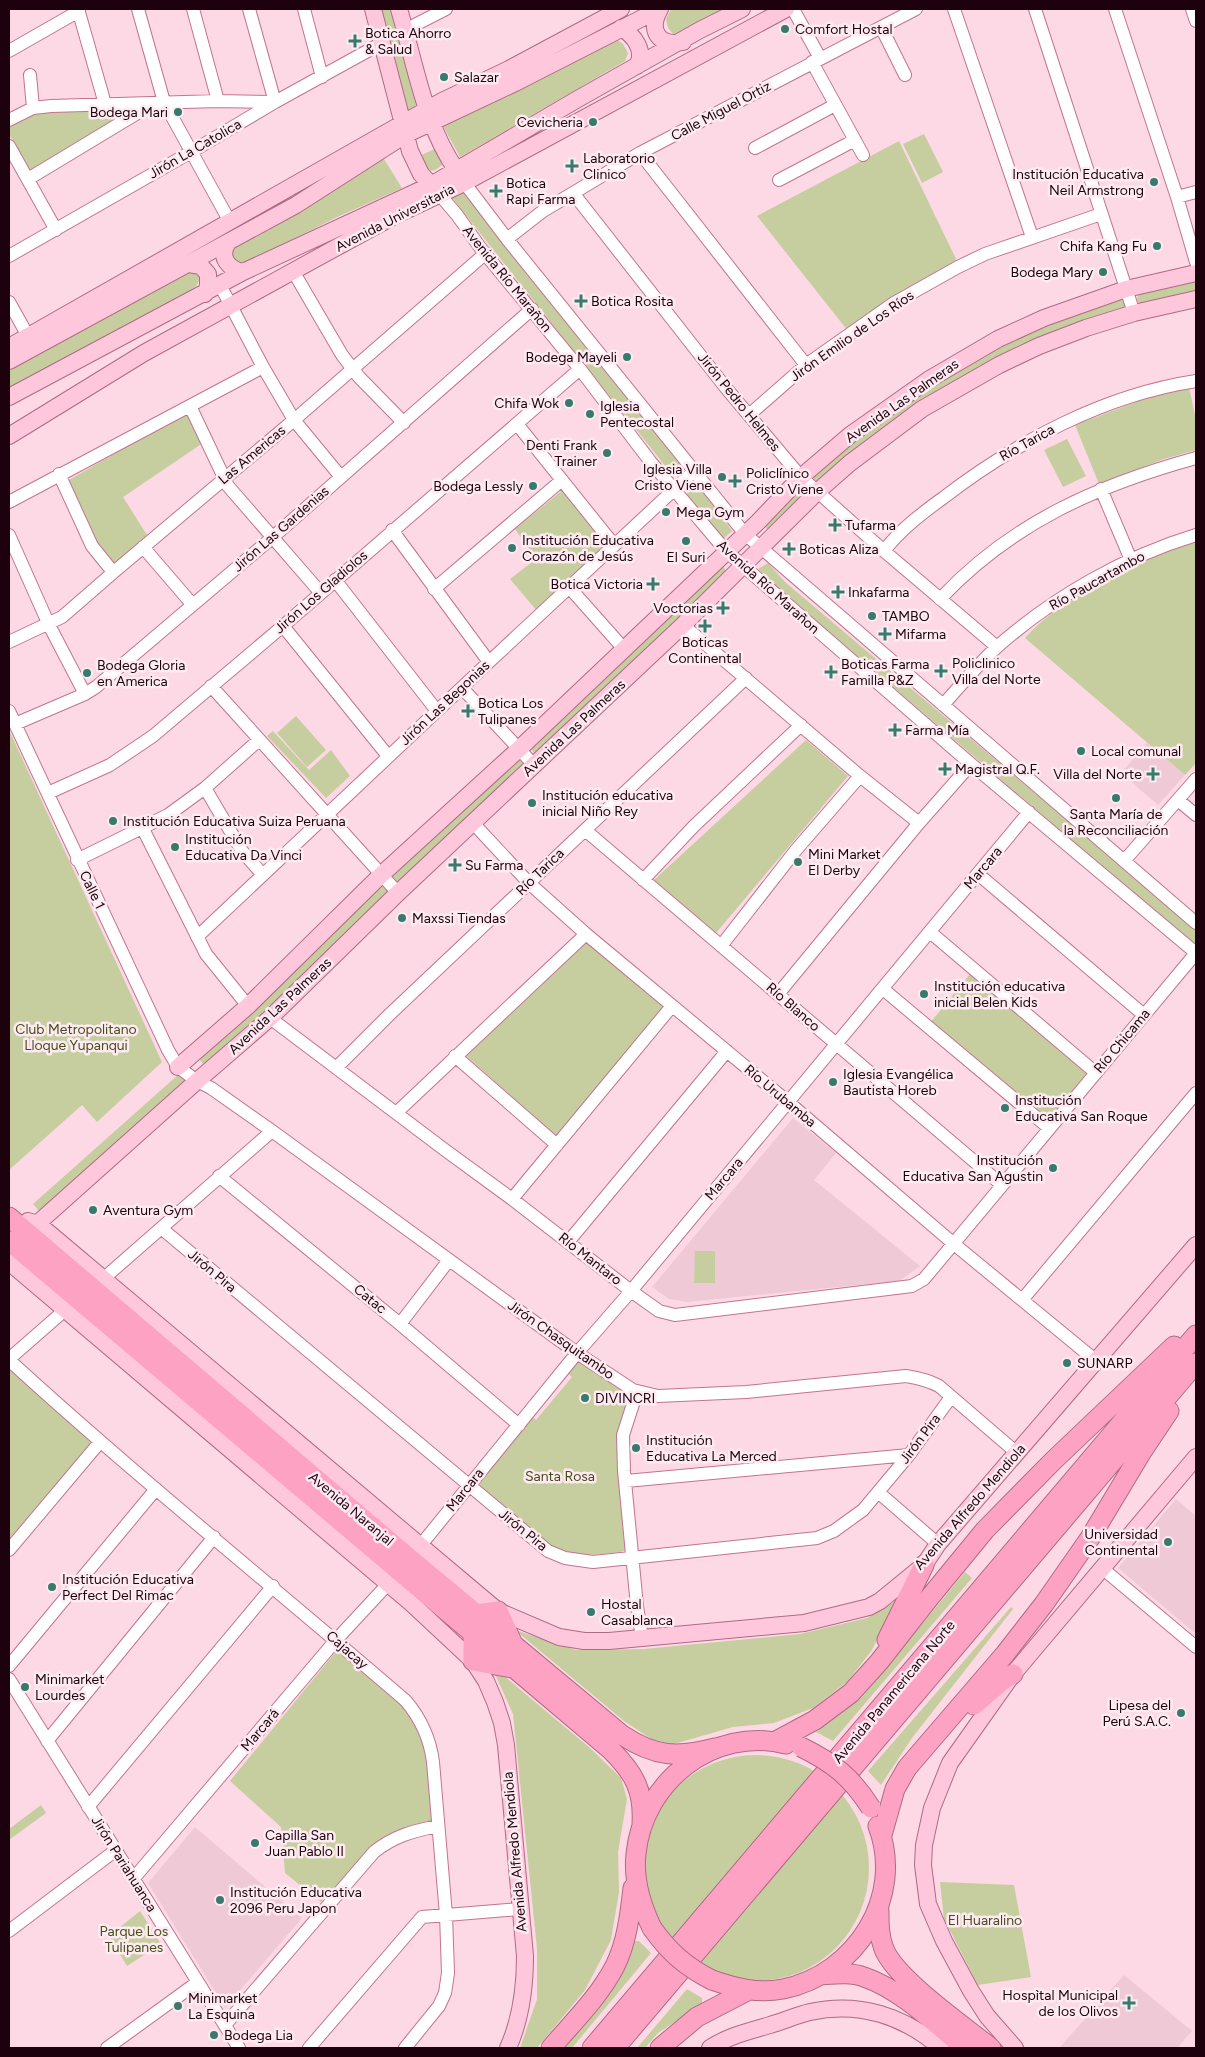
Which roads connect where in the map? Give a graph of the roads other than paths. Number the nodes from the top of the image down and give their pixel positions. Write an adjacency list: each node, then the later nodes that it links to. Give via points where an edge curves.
1 (138, 9): 34 (street)
2 (193, 9): 33 (street)
3 (249, 9): 35 (street)
4 (304, 9): 32 (street)
5 (373, 9): 24 (main road, Avenida Río Marañon)
6 (399, 9): 22 (main road, Avenida Río Marañon)
7 (446, 9): 22 (street)
8 (620, 9): 31 (main road)
9 (660, 9): 21 (main road); 25 (main road, via 653,27 656,34 661,39)
10 (742, 9): 25 (main road, Avenida Universitaria)
11 (786, 9): 23 (main road, Avenida Universitaria)
12 (793, 9): 27 (street)
13 (916, 9): 20 (street, Calle Miguel Ortiz)
14 (954, 9): 60 (street)
15 (1035, 9): 56 (street)
16 (1115, 9): 54 (street)
17 (1192, 9): 19 (street)
18 (78, 10): 26 (street); 36 (street)
19 (1196, 20)
20 (881, 27): 27 (street, Calle Miguel Ortiz); 29 (street)
21 (620, 28): 28 (main road, via 634,37 639,47); 31 (main road)
22 (406, 30): 39 (main road, Avenida Río Marañon)
23 (749, 30): 25 (main road); 48 (main road, Avenida Universitaria)
24 (382, 43): 32 (street, Jirón La Catolica); 41 (main road, Avenida Río Marañon)
25 (677, 43): 28 (main road, Avenida Universitaria)
26 (9, 51)
27 (816, 60): 37 (street); 46 (street, Calle Miguel Ortiz)
28 (637, 66): 48 (main road, Avenida Universitaria)
29 (905, 74)
30 (30, 75): 38 (street)
31 (512, 76): 39 (main road)
32 (322, 77): 35 (street, Jirón La Catolica)
33 (218, 101): 34 (street); 35 (street)
34 (159, 102): 36 (street); 45 (street); 49 (street)
35 (275, 102): 45 (street, Jirón La Catolica)
36 (105, 104): 38 (street)
37 (835, 105): 42 (street); 44 (street)
38 (33, 108): 40 (street)
39 (430, 115): 41 (main road); 48 (main road, Avenida Río Marañon, via 445,154)
40 (9, 120)
41 (404, 129): 51 (main road, Avenida Río Marañon, via 414,161); 55 (main road); 57 (main road)
42 (855, 140): 47 (street); 50 (street)
43 (9, 146): 49 (street)
44 (755, 148)
45 (192, 152): 57 (street); 58 (street, Jirón La Catolica)
46 (640, 154): 53 (street, Calle Miguel Ortiz); 83 (street)
47 (863, 155)
48 (460, 177): 51 (main road, Avenida Universitaria); 62 (street, Avenida Río Marañon)
49 (28, 179): 58 (street)
50 (779, 180)
51 (436, 190): 61 (main road, Avenida Universitaria); 65 (street, Avenida Río Marañon)
52 (1196, 192): 54 (street)
53 (573, 193): 62 (street, Calle Miguel Ortiz); 90 (street, Jirón Pedro Helmes)
54 (1177, 197): 67 (street)
55 (296, 205): 57 (main road); 63 (main road)
56 (1101, 214): 60 (street, Jirón Emilio de Los Ríos); 73 (street)
57 (230, 222): 59 (main road)
58 (56, 230): 66 (street, Jirón La Catolica)
59 (202, 238): 64 (main road); 80 (main road)
60 (1032, 238): 83 (street, Jirón Emilio de Los Ríos, via 958,267 894,303)
61 (335, 239): 69 (main road, Avenida Universitaria); 70 (main road, Avenida Universitaria)
62 (507, 239): 96 (street, Avenida Río Marañon)
63 (227, 244): 64 (main road); 70 (main road, via 223,254 225,261 236,271)
64 (210, 253): 68 (main road)
65 (486, 253): 78 (street, Avenida Río Marañon); 85 (street, Las Americas)
66 (9, 256)
67 (1196, 262)
68 (190, 264): 74 (main road, via 201,266 208,274); 82 (main road)
69 (293, 271): 77 (main road, Avenida Universitaria); 85 (street)
70 (243, 272): 72 (main road, Avenida Universitaria)
71 (1196, 273): 73 (main road, Avenida Las Palmeras)
72 (220, 285): 74 (main road, Avenida Universitaria); 77 (street)
73 (1126, 289): 79 (street); 99 (main road, Avenida Las Palmeras, via 1044,318 960,359 887,407)
74 (205, 294): 88 (main road, Avenida Universitaria)
75 (1196, 299): 79 (main road, Avenida Las Palmeras)
76 (9, 302): 80 (street)
77 (231, 306): 84 (street); 94 (main road, Avenida Universitaria, via 144,353)
78 (532, 309): 86 (street, Avenida Río Marañon); 92 (street, Jirón Las Gardenias)
79 (1134, 314): 104 (main road, Avenida Las Palmeras, via 1039,346 960,386 885,435)
80 (28, 336): 81 (main road)
81 (9, 347)
82 (9, 360)
83 (806, 365): 90 (street, Jirón Emilio de Los Ríos)
84 (263, 367): 89 (street); 91 (street)
85 (352, 369): 91 (street, Las Americas); 92 (street)
86 (580, 369): 93 (street, Jirón Los Gladiolos); 103 (street, Avenida Río Marañon)
87 (1196, 381): 114 (street, Río Tarica, via 1123,400 1037,436 976,472 916,518)
88 (9, 397)
89 (190, 406): 97 (street); 100 (street)
90 (749, 415): 99 (street, Jirón Pedro Helmes)
91 (294, 420): 98 (street); 100 (street, Las Americas)
92 (404, 422): 98 (street, Jirón Las Gardenias)
93 (517, 424): 101 (street); 106 (street, Jirón Los Gladiolos)
94 (9, 436)
95 (1196, 458): 102 (street, via 1151,470)
96 (694, 471): 103 (street, Jirón Las Begonias); 107 (street, Avenida Río Marañon)
97 (59, 474): 105 (street); 118 (street, via 92,546)
98 (341, 477): 110 (street, Jirón Las Gardenias)
99 (801, 477): 104 (street, Jirón Pedro Helmes); 107 (main road, Avenida Las Palmeras)
100 (224, 479): 110 (street); 112 (street, Las Americas)
101 (562, 480): 111 (street); 121 (street)
102 (1101, 489): 116 (street); 123 (street, via 1035,522 962,575)
103 (674, 490): 111 (street, Jirón Las Begonias); 115 (street, Avenida Río Marañon)
104 (817, 492): 113 (main road, Avenida Las Palmeras); 114 (street, Jirón Pedro Helmes)
105 (9, 502)
106 (392, 530): 119 (street, Jirón Los Gladiolos); 121 (street)
107 (745, 534): 113 (street, Avenida Río Marañon); 115 (main road, Avenida Las Palmeras)
108 (9, 535): 125 (street)
109 (1196, 535): 116 (street, Río Paucartambo)
110 (273, 537): 122 (street); 124 (street, Jirón Las Gardenias)
111 (614, 545): 120 (street, Jirón Las Begonias)
112 (143, 547): 118 (street, Las Americas); 124 (street)
113 (762, 548): 117 (main road, Avenida Las Palmeras); 136 (street, Avenida Río Marañon)
114 (884, 551): 123 (street, Jirón Pedro Helmes)
115 (726, 552): 117 (street, Avenida Río Marañon); 130 (main road, Avenida Las Palmeras)
116 (1130, 560): 129 (street, Río Paucartambo, via 1058,600)
117 (742, 567): 126 (main road, Avenida Las Palmeras); 144 (street, Avenida Río Marañon)
118 (113, 572): 125 (street, Las Americas, via 62,618)
119 (335, 580): 122 (street, Jirón Los Gladiolos); 138 (street)
120 (568, 587): 130 (street); 131 (street, Jirón Las Begonias)
121 (434, 589): 131 (street)
122 (320, 592): 127 (street, Jirón Los Gladiolos)
123 (940, 599): 129 (street, Jirón Pedro Helmes)
124 (192, 604): 135 (street, Jirón Las Gardenias)
125 (49, 625): 128 (street, Las Americas); 135 (street)
126 (683, 625): 132 (street); 145 (main road, Avenida Las Palmeras)
127 (283, 626): 133 (street, Jirón Los Gladiolos); 143 (street)
128 (9, 642)
129 (997, 647): 136 (street, Río Paucartambo)
130 (624, 649): 142 (main road, Avenida Las Palmeras)
131 (489, 662): 134 (street, Jirón Las Begonias)
132 (746, 678): 140 (street); 157 (street, Río Tarica)
133 (211, 686): 141 (street); 149 (street, Jirón Los Gladiolos, via 126,756)
134 (462, 688): 138 (street, Jirón Las Begonias); 142 (street)
135 (85, 694): 139 (street, Jirón Las Gardenias)
136 (943, 704): 159 (street, Avenida Río Marañon)
137 (9, 711): 139 (street, Calle 1)
138 (437, 711): 143 (street, Jirón Las Begonias)
139 (15, 724): 149 (street, Calle 1)
140 (801, 725): 146 (street); 163 (street, via 694,826)
141 (259, 740): 148 (street); 152 (street)
142 (519, 749): 145 (street); 162 (main road, Avenida Las Palmeras)
143 (388, 756): 152 (street, Jirón Las Begonias)
144 (971, 764): 151 (street, Avenida Río Marañon); 155 (street)
145 (534, 765): 154 (main road, Avenida Las Palmeras)
146 (860, 776): 155 (street); 170 (street)
147 (1196, 778): 150 (street)
148 (205, 788): 156 (street); 161 (street, via 242,851)
149 (48, 793): 158 (street, Calle 1)
150 (1178, 800): 153 (street); 159 (street)
151 (1029, 812): 160 (street, Marcara); 171 (street, Avenida Río Marañon)
152 (327, 815): 161 (street, Jirón Las Begonias); 162 (street)
153 (1196, 815)
154 (473, 823): 164 (street, Río Urubamba); 165 (main road, Avenida Las Palmeras)
155 (919, 823): 173 (street)
156 (144, 829): 158 (street); 169 (street)
157 (585, 830): 163 (street, Río Blanco); 164 (street, Río Tarica)
158 (77, 860): 181 (street, Calle 1)
159 (1124, 861): 166 (street, Avenida Río Marañon)
160 (978, 874): 167 (street, Marcara); 176 (street)
161 (263, 875): 169 (street, Jirón Las Begonias)
162 (381, 875): 165 (street); 174 (main road, Avenida Las Palmeras)
163 (643, 880): 170 (street, Río Blanco)
164 (529, 883): 168 (street, Río Urubamba); 182 (street, Río Tarica)
165 (398, 893): 177 (main road, Avenida Las Palmeras)
166 (1196, 923)
167 (930, 932): 172 (street, Marcara); 183 (street)
168 (586, 934): 175 (street, Río Urubamba); 180 (street)
169 (197, 937): 174 (street, via 220,973)
170 (720, 946): 173 (street, Río Blanco)
171 (1196, 953): 176 (street, Río Chicama)
172 (883, 989): 178 (street, Marcara); 188 (street)
173 (778, 994): 178 (street, Río Blanco)
174 (248, 1006): 181 (main road, Avenida Las Palmeras)
175 (672, 1006): 179 (street, Río Urubamba); 190 (street)
176 (1144, 1014): 183 (street, Río Chicama)
177 (270, 1018): 182 (street, Río Mantaro); 184 (main road, Avenida Las Palmeras)
178 (836, 1044): 186 (street, Marcara); 192 (street, Río Blanco)
179 (727, 1052): 186 (street, Río Urubamba); 197 (street)
180 (455, 1056): 187 (street); 190 (street)
181 (178, 1067): 184 (street, Jirón Chasquitambo)
182 (336, 1068): 187 (street, Río Mantaro)
183 (1096, 1073): 188 (street, Río Chicama)
184 (197, 1080): 189 (street, Jirón Chasquitambo); 195 (main road, Avenida Las Palmeras)
185 (1196, 1093): 204 (street)
186 (788, 1102): 198 (street, Río Urubamba); 203 (street, Marcara)
187 (396, 1113): 193 (street, Río Mantaro)
188 (1049, 1128): 192 (street, Río Chicama)
189 (272, 1131): 191 (street); 201 (street, Jirón Chasquitambo)
190 (557, 1145): 193 (street)
191 (219, 1176): 196 (street); 206 (street, Catac)
192 (1002, 1185): 198 (street, Río Chicama)
193 (512, 1198): 197 (street, Río Mantaro)
194 (9, 1216): 195 (highway, Avenida Naranjal)
195 (33, 1228): 200 (main road, Avenida Las Palmeras); 202 (main road, Avenida Naranjal); 236 (highway, Avenida Naranjal, via 92,1289)
196 (161, 1228): 202 (street); 223 (street, Jirón Pira)
197 (568, 1242): 203 (street, Río Mantaro)
198 (954, 1244): 203 (street, Río Mantaro, via 924,1279 912,1286 675,1316 668,1315); 204 (street, Río Urubamba)
199 (1196, 1245): 211 (main road, Avenida Alfredo Mendiola)
200 (10, 1250): 205 (main road); 238 (highway, Avenida Naranjal)
201 (449, 1260): 206 (street); 209 (street, Jirón Chasquitambo)
202 (103, 1279): 228 (main road, Avenida Naranjal)
203 (631, 1291): 209 (street, Marcara)
204 (1022, 1300): 211 (street, Río Urubamba)
205 (65, 1310): 210 (street); 233 (main road)
206 (400, 1324): 216 (street, Catac)
207 (1196, 1328): 244 (highway, via 1077,1437 1008,1506 930,1597)
208 (1196, 1335): 274 (highway, Avenida Panamericana Norte)
209 (577, 1353): 214 (street, Jirón Chasquitambo); 216 (street, Marcara)
210 (9, 1360): 217 (street, Cajacay)
211 (1096, 1360): 218 (main road, Avenida Alfredo Mendiola)
212 (1196, 1363): 275 (highway, Avenida Panamericana Norte)
213 (1196, 1372): 249 (highway, via 1044,1604)
214 (633, 1390): 215 (street, Jirón Chasquitambo, via 658,1396 707,1394 906,1376 930,1381); 222 (street, via 634,1401 623,1435)
215 (951, 1397): 218 (street, Jirón Chasquitambo); 219 (street, Jirón Pira)
216 (519, 1425): 223 (street, Marcara)
217 (100, 1442): 225 (street, Cajacay); 229 (street)
218 (1017, 1452): 227 (main road, Avenida Alfredo Mendiola)
219 (909, 1455): 221 (street); 224 (street, Jirón Pira)
220 (1196, 1457): 232 (main road)
221 (873, 1458): 222 (street); 224 (street, via 885,1471)
222 (626, 1481): 230 (street)
223 (468, 1485): 228 (street, Marcara); 230 (street, Jirón Pira, via 548,1551 565,1558 592,1562)
224 (881, 1488): 227 (street); 230 (street, Jirón Pira, via 847,1523 817,1538)
225 (156, 1489): 226 (street, Cajacay); 245 (street)
226 (214, 1537): 234 (street, Cajacay); 251 (street)
227 (938, 1544): 231 (main road, Avenida Alfredo Mendiola)
228 (420, 1546): 235 (main road, Avenida Naranjal)
229 (9, 1550)
230 (634, 1558): 239 (street)
231 (924, 1565): 239 (main road, Avenida Alfredo Mendiola, via 869,1607 804,1622); 244 (highway, via 888,1634)
232 (1102, 1568): 242 (street); 247 (main road)
233 (388, 1584): 240 (street, Marcará); 243 (main road)
234 (273, 1586): 240 (street, Cajacay); 253 (street)
235 (498, 1611): 236 (highway); 237 (main road, Avenida Naranjal); 241 (highway)
236 (476, 1614): 241 (highway, Avenida Naranjal)
237 (521, 1622): 239 (main road, Avenida Alfredo Mendiola, via 584,1641)
238 (473, 1633): 243 (highway); 246 (highway, Avenida Naranjal)
239 (642, 1638)
240 (336, 1640): 255 (street, Cajacay, via 406,1701 422,1723 432,1751); 259 (street, Marcará)
241 (514, 1646): 252 (highway, Avenida Naranjal, via 637,1745 672,1755)
242 (1196, 1647)
243 (473, 1661): 246 (highway); 261 (main road, Avenida Alfredo Mendiola, via 486,1681 506,1745)
244 (880, 1662): 250 (highway, via 835,1707)
245 (9, 1666)
246 (513, 1668): 254 (highway, Avenida Naranjal, via 625,1764 640,1790)
247 (1013, 1674): 249 (highway); 281 (main road, via 950,1763 934,1800 923,1865 928,1904 944,1941 987,2016)
248 (9, 1679): 251 (street, Jirón Pariahuanca)
249 (935, 1735): 256 (highway, via 907,1768 895,1789)
250 (776, 1741): 252 (highway, via 744,1742); 256 (highway, bridge, via 802,1747 842,1771 871,1808)
251 (46, 1742): 253 (street, Jirón Pariahuanca)
252 (715, 1748): 254 (highway, via 670,1778 653,1800)
253 (88, 1807): 257 (street, Jirón Pariahuanca)
254 (642, 1824): 258 (highway)
255 (438, 1826): 262 (street, Cajacay); 267 (street, via 394,1837 374,1852)
256 (882, 1836): 260 (highway, via 884,1883)
257 (116, 1850): 259 (street, Jirón Pariahuanca); 263 (street)
258 (635, 1872): 266 (highway, bridge, via 642,1905 664,1945 694,1971 712,1980); 273 (highway, via 629,1921 616,1965 596,1996)
259 (134, 1878): 265 (street, Jirón Pariahuanca)
260 (879, 1906): 264 (highway, via 857,1946); 280 (highway, via 880,1936 884,1950 896,1968)
261 (520, 1909): 262 (street); 272 (main road, Avenida Alfredo Mendiola, via 525,1983)
262 (446, 1915): 270 (street, via 422,1917 415,1923); 271 (street, Cajacay, via 448,1973 445,1994)
263 (9, 1931)
264 (822, 1975): 266 (highway, via 781,1989); 279 (highway, via 863,1976 880,1984)
265 (198, 1982): 267 (street, Jirón Pariahuanca); 268 (street)
266 (749, 1990): 276 (highway, via 697,2017)
267 (224, 2025): 269 (street, Jirón Pariahuanca)
268 (107, 2048)
269 (239, 2048)
270 (309, 2048)
271 (405, 2048)
272 (508, 2048)
273 (551, 2048)
274 (592, 2048)
275 (615, 2048)
276 (660, 2048)
277 (710, 2048): 278 (main road, via 742,2033 793,2017 837,2009 883,2013 898,2019)
278 (941, 2048)
279 (965, 2048)
280 (991, 2048)
281 (1014, 2048)

